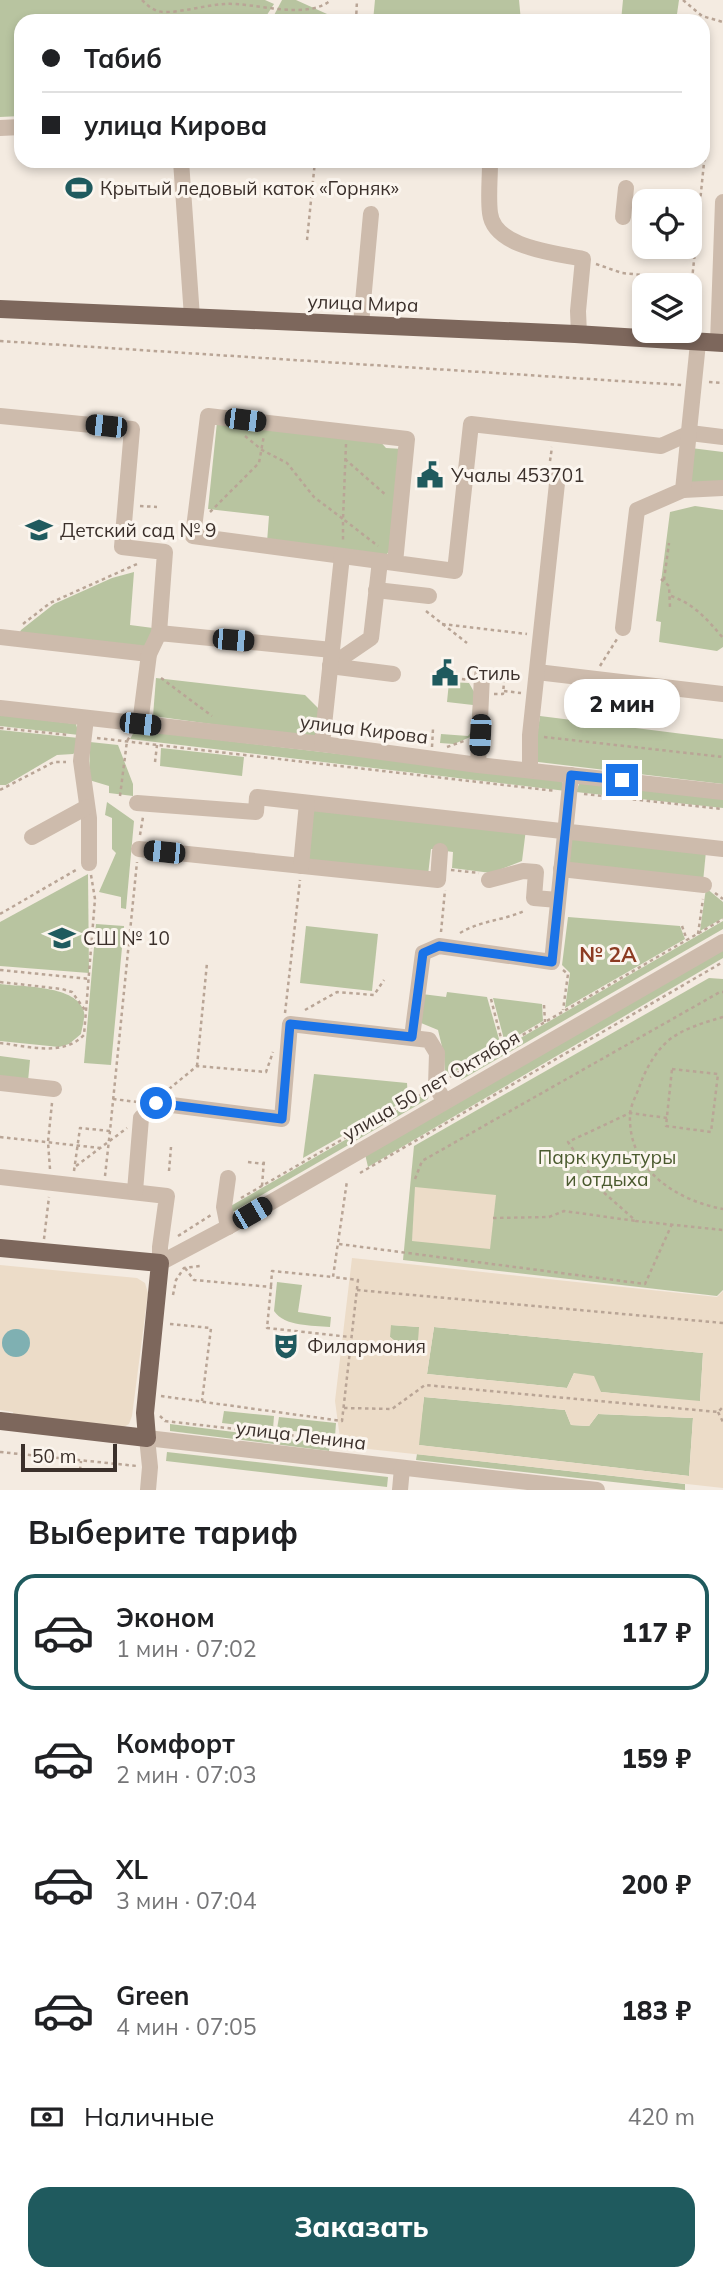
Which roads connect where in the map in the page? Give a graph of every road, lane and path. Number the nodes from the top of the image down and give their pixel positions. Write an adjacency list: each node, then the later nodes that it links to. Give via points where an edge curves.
1 (142, 0): 2 (path, via 166,12 226,3 298,9)
2 (331, 0)
3 (683, 0): 4 (path)
4 (700, 14)
5 (182, 168): 18 (street)
6 (314, 168): 14 (path)
7 (490, 168): 15 (street, via 489,216 496,228 515,243)
8 (704, 168): 10 (path)
9 (626, 188): 13 (street)
10 (701, 189)
11 (723, 202): 25 (street)
12 (371, 214): 19 (street)
13 (622, 217)
14 (307, 240)
15 (583, 259): 16 (path, via 622,273 692,280); 20 (street)
16 (694, 259)
17 (0, 309): 18 (main road, улица Мира)
18 (192, 317): 19 (main road, улица Мира)
19 (361, 324): 20 (main road, улица Мира)
20 (579, 334): 21 (main road, улица Мира)
21 (632, 338)
22 (0, 341): 26 (path)
23 (698, 343): 26 (street)
24 (702, 343): 25 (main road, улица Мира)
25 (720, 343)
26 (693, 383): 27 (path); 29 (street)
27 (723, 383)
28 (0, 416): 40 (street, via 132,429)
29 (690, 433): 31 (street); 39 (street); 47 (street, via 661,446 471,424 455,571)
30 (243, 434): 34 (path)
31 (723, 437)
32 (264, 439): 34 (path)
33 (553, 439): 37 (path)
34 (262, 450): 43 (path, via 259,463); 44 (path, via 287,463 314,497)
35 (346, 450): 36 (path)
36 (345, 459): 41 (path); 44 (path)
37 (554, 472): 56 (street)
38 (723, 488): 39 (street)
39 (683, 490): 54 (street, via 637,510)
40 (126, 504): 42 (path); 55 (street, via 122,547 165,552)
41 (400, 507): 46 (street, via 407,439 208,416 193,536); 47 (street)
42 (157, 508)
43 (210, 512)
44 (343, 519): 46 (path); 47 (path)
45 (669, 543): 51 (path, via 662,579)
46 (342, 556): 47 (street); 60 (street)
47 (390, 561): 49 (street)
48 (139, 564): 57 (path, via 50,603)
49 (376, 590): 50 (street); 60 (street, via 371,638)
50 (425, 596): 53 (path, via 418,605)
51 (671, 596): 52 (path); 58 (path, via 701,612)
52 (670, 607)
53 (442, 624): 56 (path); 59 (path)
54 (623, 628): 65 (path)
55 (159, 633): 60 (street); 61 (street)
56 (541, 636): 62 (street)
57 (2, 638): 61 (street)
58 (723, 638)
59 (467, 643)
60 (331, 658): 63 (street); 76 (street)
61 (148, 661): 69 (street); 71 (path)
62 (537, 672): 65 (street); 74 (street)
63 (393, 674)
64 (482, 675): 72 (street)
65 (593, 679): 66 (street)
66 (723, 694)
67 (0, 708): 68 (street, улица Кирова)
68 (86, 718): 69 (street, улица Кирова); 73 (street)
69 (138, 723): 71 (street, улица Кирова); 75 (path)
70 (0, 727): 73 (path)
71 (230, 733): 76 (street, улица Кирова); 79 (path)
72 (480, 735): 78 (path); 83 (street)
73 (84, 736): 75 (path); 81 (street)
74 (530, 736): 80 (path); 84 (street)
75 (127, 741): 77 (path); 89 (path)
76 (323, 744): 83 (street, улица Кирова)
77 (157, 745): 79 (path); 82 (path)
78 (443, 748)
79 (246, 755): 88 (path)
80 (723, 757)
81 (81, 761): 86 (path, via 54,762); 92 (street)
82 (155, 762)
83 (478, 765): 84 (street, улица Кирова)
84 (530, 770): 85 (street, улица Кирова)
85 (571, 775): 87 (street, улица Кирова); 88 (street)
86 (0, 790)
87 (723, 792)
88 (570, 793): 93 (path); 94 (street)
89 (120, 796)
90 (141, 803): 91 (street, via 256,812 257,797); 96 (path)
91 (307, 803): 94 (street); 100 (street)
92 (87, 807): 95 (street); 99 (street)
93 (723, 810)
94 (566, 830): 97 (street); 101 (street)
95 (32, 837)
96 (139, 849): 100 (street); 136 (path)
97 (723, 849)
98 (440, 851): 100 (street, via 438,880)
99 (89, 863): 108 (path); 117 (path, via 95,899)
100 (301, 866): 127 (path)
101 (561, 869): 105 (street); 106 (street)
102 (447, 870): 103 (path)
103 (495, 878): 106 (street, via 536,872 534,898)
104 (446, 882): 112 (path)
105 (705, 885)
106 (558, 900): 113 (street)
107 (524, 911): 112 (path, via 475,924)
108 (0, 914)
109 (682, 926): 110 (path)
110 (687, 940)
111 (723, 942): 137 (street, улица 50 лет Октября)
112 (439, 946): 113 (street); 129 (street, via 423,953)
113 (552, 962): 124 (path, via 568,974)
114 (723, 962): 153 (path)
115 (207, 963): 133 (path)
116 (0, 970): 117 (path)
117 (90, 979): 125 (path)
118 (384, 980): 123 (path, via 374,995 337,992)
119 (0, 982): 125 (path, via 72,992)
120 (723, 992): 156 (path, via 422,1161)
121 (491, 999): 131 (path)
122 (544, 1005): 128 (path)
123 (305, 1010)
124 (563, 1010)
125 (87, 1013): 130 (path, via 84,1035 71,1046 57,1049)
126 (723, 1017): 141 (path, via 672,1037 659,1049 642,1078)
127 (284, 1022)
128 (545, 1022)
129 (412, 1037): 137 (street, via 429,1040 437,1053 436,1086); 138 (street, via 290,1024 282,1119)
130 (0, 1043)
131 (503, 1046)
132 (275, 1047): 133 (path, via 265,1072)
133 (197, 1066): 138 (path)
134 (0, 1083): 135 (street)
135 (54, 1089)
136 (113, 1099): 138 (path); 144 (path)
137 (444, 1101): 166 (street, улица 50 лет Октября)
138 (156, 1103): 142 (street)
139 (715, 1105): 140 (path); 143 (path, via 711,1132 666,1126); 143 (path, via 718,1074 672,1069)
140 (723, 1106)
141 (630, 1113): 143 (path); 162 (path, via 633,1146 645,1167 686,1198); 164 (path, via 568,1142 601,1190)
142 (141, 1118): 146 (path); 161 (street)
143 (667, 1118)
144 (110, 1131): 146 (path); 147 (path, via 80,1128)
145 (0, 1137): 147 (path)
146 (109, 1141): 149 (path); 160 (path)
147 (77, 1146): 149 (path); 151 (path)
148 (171, 1147): 152 (path)
149 (100, 1148): 151 (path)
150 (248, 1162): 159 (path, via 264,1162)
151 (75, 1167): 158 (path)
152 (169, 1171)
153 (360, 1173)
154 (0, 1177): 158 (street)
155 (228, 1178): 166 (street, via 224,1207)
156 (415, 1179)
157 (347, 1181): 168 (path)
158 (73, 1185): 160 (street)
159 (262, 1186)
160 (103, 1188): 161 (street)
161 (135, 1191): 170 (street, via 171,1194)
162 (723, 1209)
163 (493, 1218): 164 (path, via 549,1217 564,1211)
164 (636, 1221): 165 (path)
165 (672, 1224): 167 (path); 168 (path, via 645,1284)
166 (228, 1227): 170 (street, улица 50 лет Октября)
167 (723, 1230)
168 (338, 1244): 173 (path)
169 (0, 1248): 170 (main road)
170 (160, 1263): 188 (main road, via 145,1413)
171 (200, 1266): 172 (path)
172 (184, 1268): 174 (path, via 194,1280); 176 (path, via 176,1280)
173 (333, 1277): 174 (path, via 272,1270); 175 (path, via 358,1280)
174 (271, 1287): 179 (path, via 267,1328)
175 (357, 1290): 177 (path); 179 (path)
176 (173, 1299)
177 (723, 1323)
178 (170, 1324): 180 (path, via 211,1328)
179 (352, 1338): 183 (path)
180 (202, 1401): 181 (path, via 161,1396); 183 (path, via 342,1420)
181 (160, 1405)
182 (723, 1407): 184 (path)
183 (344, 1408): 184 (path, via 392,1409 425,1385)
184 (718, 1412): 187 (path)
185 (159, 1415): 189 (path, via 165,1420)
186 (0, 1421): 188 (main road, улица Ленина)
187 (723, 1422)
188 (147, 1438): 193 (street, улица Ленина); 195 (street)
189 (341, 1441)
190 (0, 1452): 191 (path)
191 (81, 1461): 192 (path); 194 (path)
192 (141, 1466)
193 (402, 1468): 196 (street); 197 (street, улица Ленина)
194 (80, 1470)
195 (148, 1490)
196 (400, 1490)
197 (597, 1490)

